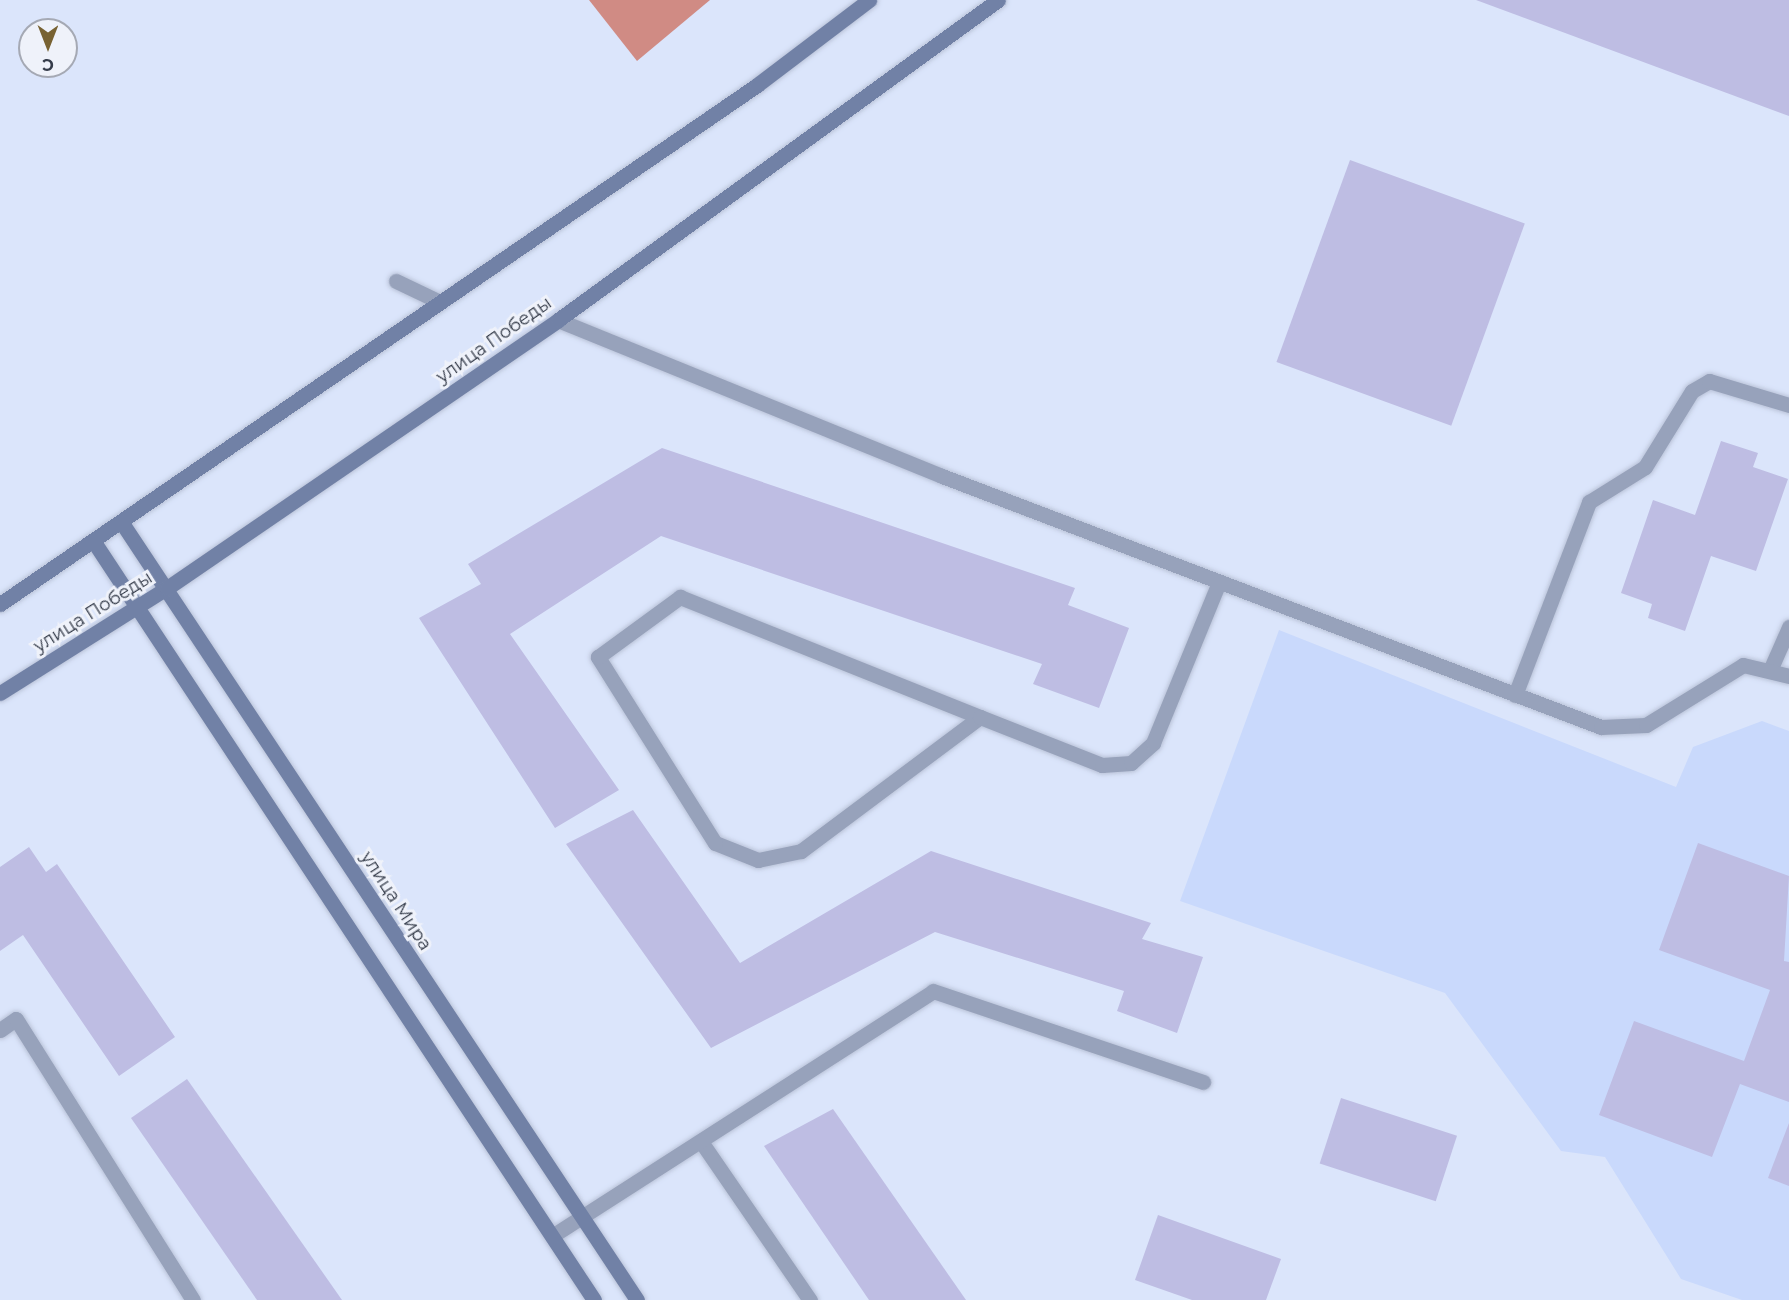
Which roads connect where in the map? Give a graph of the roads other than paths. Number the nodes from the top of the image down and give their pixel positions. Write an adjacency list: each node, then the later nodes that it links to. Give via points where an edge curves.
1 (869, 0): 4 (street, via 757,85)
2 (998, 0): 5 (street, улица Победы)
3 (396, 281): 4 (street)
4 (438, 301): 7 (street)
5 (558, 320): 9 (street); 10 (street, улица Победы)
6 (1789, 405): 17 (street, via 1709,381 1692,391 1644,467 1589,502)
7 (122, 523): 8 (street); 10 (street, улица Мира)
8 (94, 542): 11 (street); 12 (street)
9 (1219, 582): 17 (street); 18 (street, via 1153,743 1131,763 1102,765)
10 (167, 588): 12 (street, улица Победы); 22 (street, улица Мира)
11 (0, 604)
12 (136, 606): 16 (street, улица Победы); 23 (street)
13 (1789, 627): 14 (street)
14 (1771, 668): 15 (street); 17 (street, via 1743,666 1646,725 1600,727)
15 (1789, 675)
16 (0, 693)
17 (1515, 694)
18 (980, 717): 18 (street, via 680,597 598,657 715,843 758,860 801,851)
19 (0, 1030): 24 (street, via 16,1019)
20 (1203, 1082): 21 (street, via 933,991)
21 (702, 1143): 22 (street); 27 (street)
22 (584, 1219): 23 (street); 26 (street, улица Мира)
23 (552, 1236): 25 (street)
24 (193, 1300)
25 (594, 1300)
26 (637, 1300)
27 (810, 1300)

